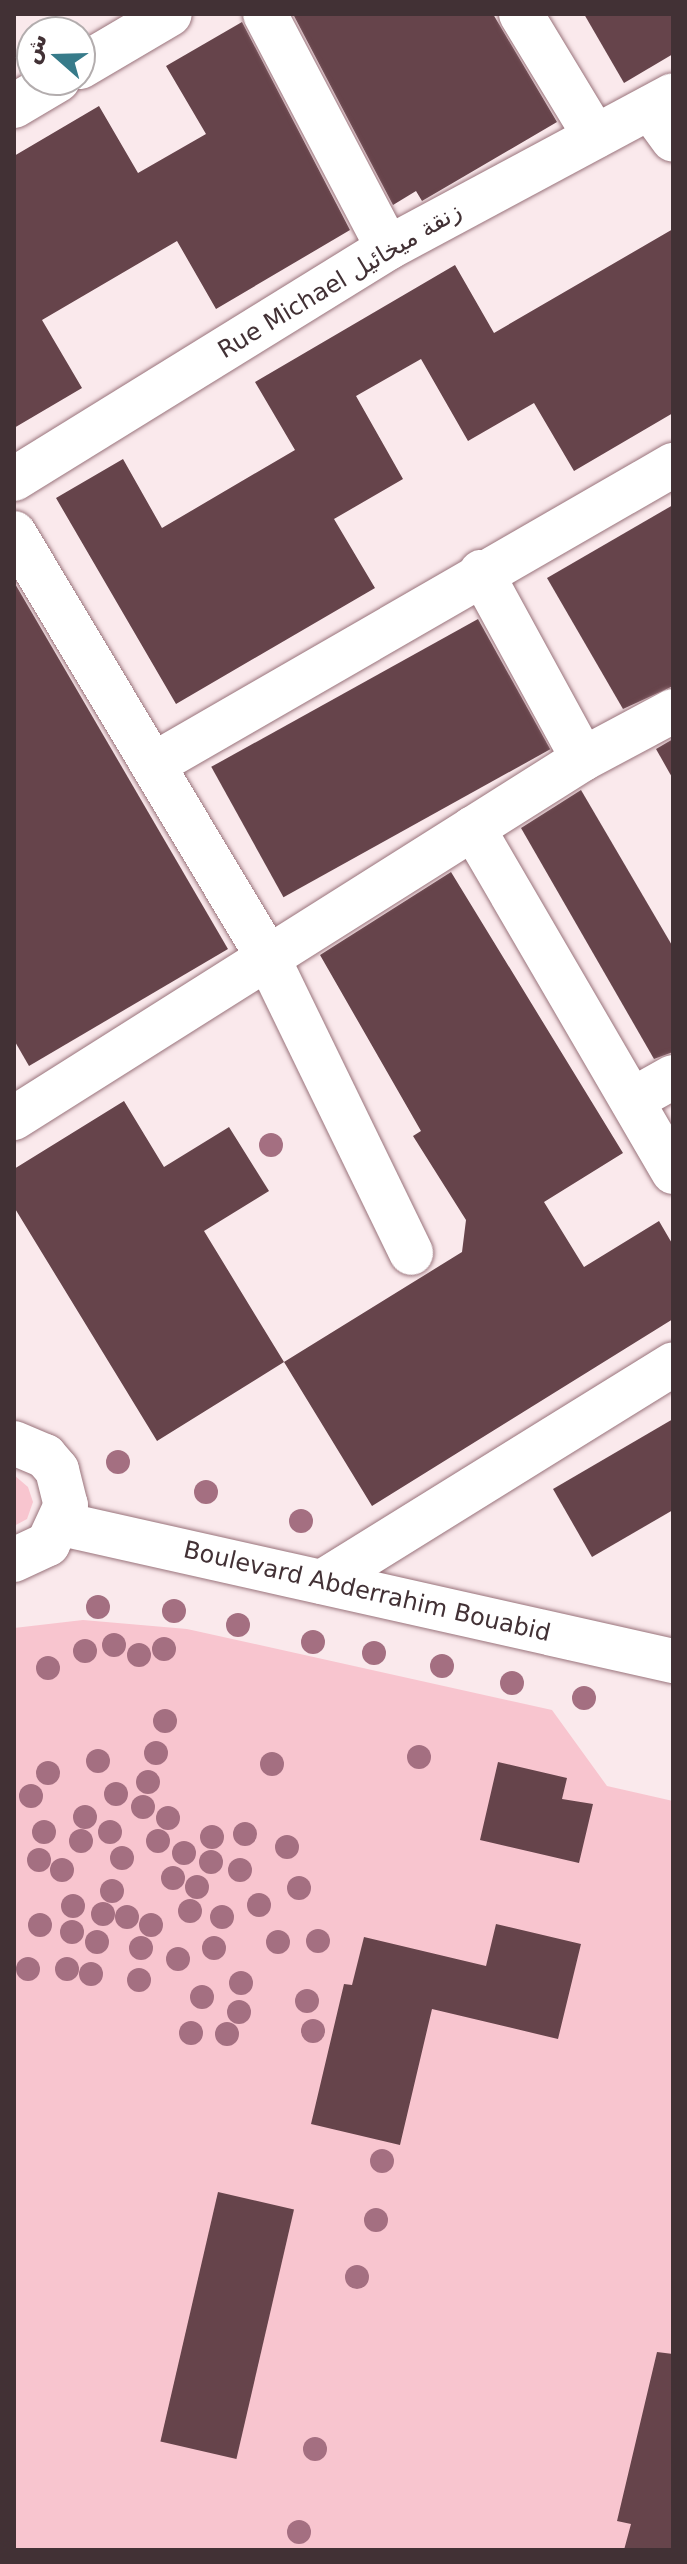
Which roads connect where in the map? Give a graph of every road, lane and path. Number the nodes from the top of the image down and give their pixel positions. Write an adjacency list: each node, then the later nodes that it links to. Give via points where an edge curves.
1 (170, 14): 4 (street)
2 (265, 14): 7 (street)
3 (521, 14): 6 (street)
4 (96, 58)
5 (665, 115): 6 (street, Rue Michael زنقة ميخائيل)
6 (595, 136): 7 (street, Rue Michael زنقة ميخائيل)
7 (388, 248): 9 (street, Rue Michael زنقة ميخائيل)
8 (673, 465): 11 (street)
9 (14, 479)
10 (14, 533): 14 (street)
11 (481, 572): 13 (street); 14 (street)
12 (673, 711): 13 (street)
13 (583, 759): 15 (street)
14 (156, 763): 16 (street)
15 (473, 828): 16 (street); 18 (street)
16 (267, 956): 19 (street); 21 (street)
17 (673, 1077): 18 (street)
18 (632, 1100): 20 (street)
19 (14, 1118)
20 (673, 1172)
21 (411, 1253)
22 (673, 1364): 26 (street)
23 (14, 1443): 24 (street, via 45,1456 57,1470 64,1487)
24 (62, 1524): 25 (street, via 48,1544); 26 (street, Boulevard Abderrahim Bouabid)
25 (14, 1560)
26 (322, 1582): 27 (street, Boulevard Abderrahim Bouabid)
27 (673, 1661)

